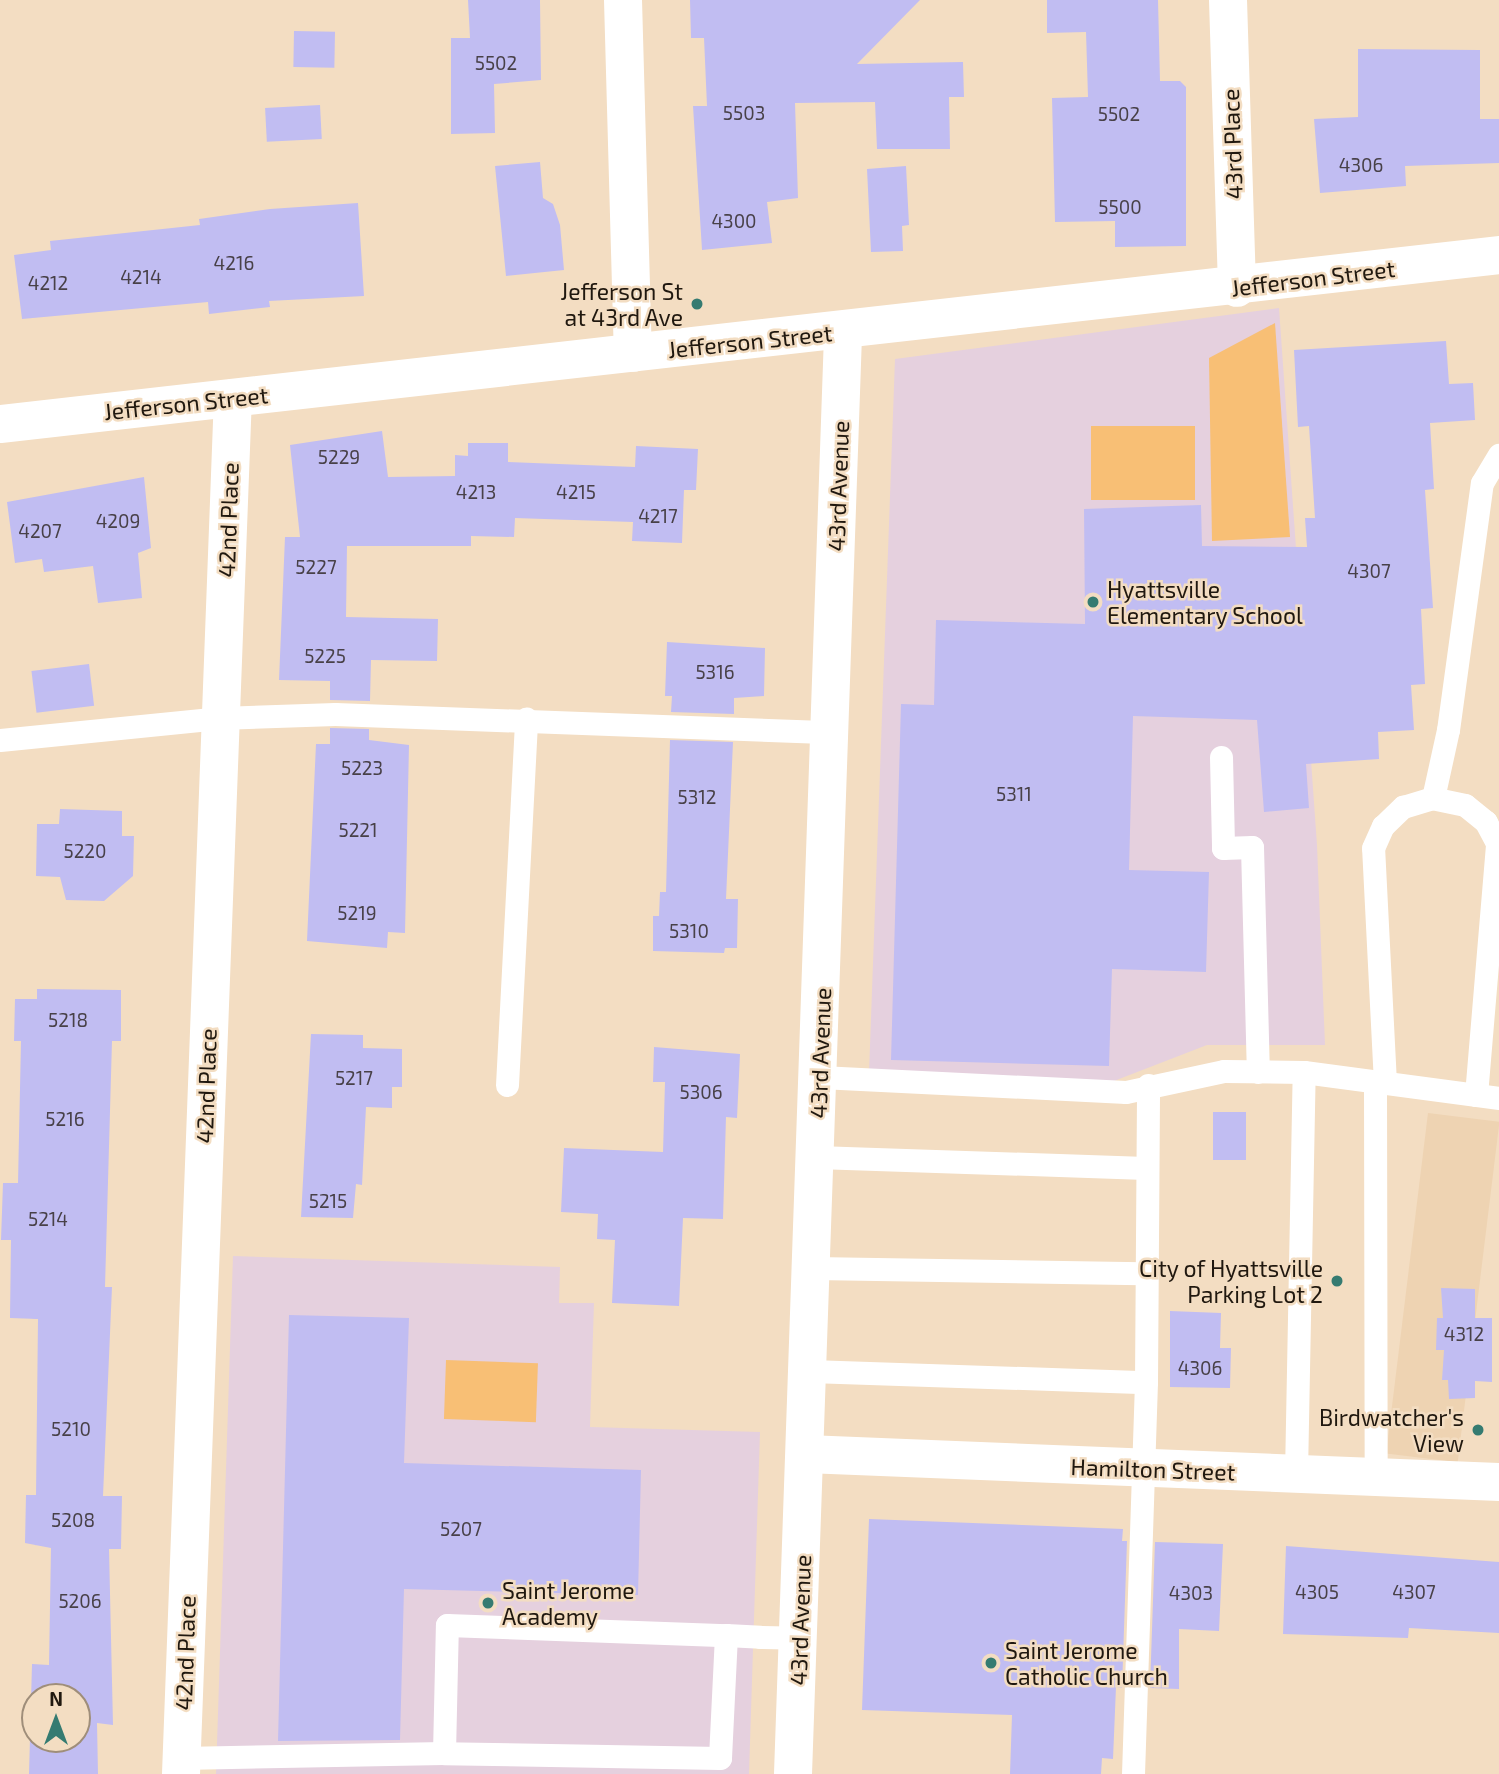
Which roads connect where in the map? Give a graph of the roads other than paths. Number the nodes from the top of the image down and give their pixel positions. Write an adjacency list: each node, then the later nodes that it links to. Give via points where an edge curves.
1 (623, 0): 6 (street)
2 (1228, 0): 4 (street, 43rd Place)
3 (1499, 255): 4 (street, Jefferson Street)
4 (1237, 288): 5 (street, Jefferson Street)
5 (843, 332): 6 (street, Jefferson Street); 12 (street, 43rd Avenue)
6 (633, 353): 7 (street, Jefferson Street)
7 (233, 398): 8 (street, Jefferson Street); 10 (street, 42nd Place)
8 (0, 424)
9 (1499, 455): 15 (lane, via 1482,483 1448,730)
10 (219, 718): 11 (lane); 13 (lane); 38 (street, 42nd Place)
11 (526, 718): 12 (lane); 20 (lane)
12 (831, 732): 18 (street, 43rd Avenue)
13 (0, 740)
14 (1221, 757): 16 (lane, via 1223,848 1252,847)
15 (1433, 798): 19 (lane, via 1403,807 1383,826 1373,848); 22 (lane, via 1465,805 1486,822 1497,843)
16 (1258, 1072): 17 (lane); 21 (lane, via 1224,1071)
17 (1304, 1072): 19 (lane); 32 (lane)
18 (820, 1077): 21 (lane, via 1126,1092); 24 (street, 43rd Avenue)
19 (1380, 1083): 22 (lane); 33 (lane)
20 (507, 1085)
21 (1148, 1085): 25 (lane)
22 (1476, 1095): 23 (lane)
23 (1499, 1098)
24 (816, 1157): 25 (lane); 26 (street, 43rd Avenue)
25 (1146, 1168): 27 (lane)
26 (813, 1268): 27 (lane); 28 (street, 43rd Avenue)
27 (1142, 1273): 29 (lane)
28 (810, 1371): 29 (lane); 30 (street, 43rd Avenue)
29 (1146, 1382): 31 (lane)
30 (806, 1454): 31 (street, Hamilton Street); 36 (street, 43rd Avenue)
31 (1142, 1469): 32 (street, Hamilton Street); 40 (lane)
32 (1296, 1474): 33 (street, Hamilton Street)
33 (1376, 1477): 34 (street, Hamilton Street)
34 (1499, 1482)
35 (726, 1635): 36 (lane); 37 (lane, via 720,1758); 37 (lane, via 447,1625)
36 (799, 1638): 39 (street, 43rd Avenue)
37 (444, 1753): 38 (lane)
38 (181, 1766)
39 (793, 1774)
40 (1132, 1774)

